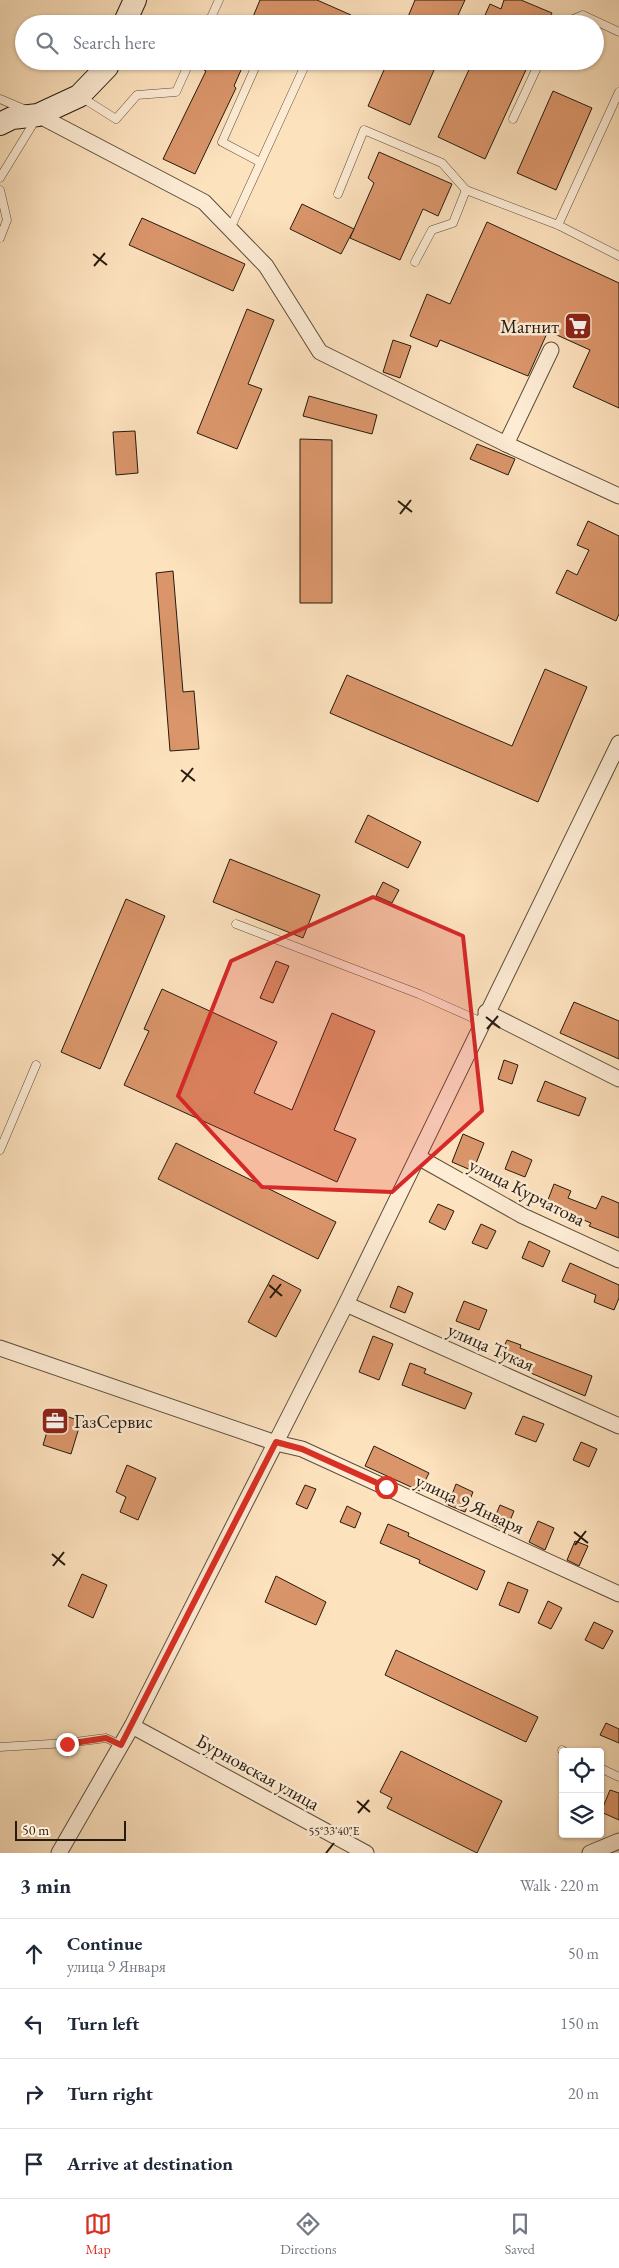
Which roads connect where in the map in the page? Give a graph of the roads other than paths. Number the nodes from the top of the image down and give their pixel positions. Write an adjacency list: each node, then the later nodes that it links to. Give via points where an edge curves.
1 (135, 0): 3 (street)
2 (219, 0): 4 (lane)
3 (128, 15)
4 (212, 15)
5 (604, 25): 6 (lane)
6 (619, 32)
7 (104, 70): 13 (street)
8 (186, 70): 13 (lane, via 176,92 137,95 116,119)
9 (254, 70): 19 (lane, via 222,142)
10 (303, 70): 25 (lane)
11 (536, 70): 17 (lane)
12 (619, 92): 24 (lane)
13 (79, 96): 16 (street)
14 (0, 99): 16 (lane)
15 (0, 114): 16 (lane)
16 (38, 116): 18 (street, via 12,118); 20 (lane); 25 (street, via 204,202)
17 (513, 119)
18 (0, 124)
19 (260, 162)
20 (0, 178)
21 (0, 190): 26 (lane, via 7,220)
22 (466, 190): 23 (lane, via 442,163 364,130); 24 (lane); 28 (lane, via 453,223 432,230)
23 (338, 194)
24 (558, 225): 27 (lane)
25 (230, 229): 30 (street, via 266,266 320,352)
26 (0, 238)
27 (619, 256)
28 (415, 262)
29 (551, 350): 30 (street)
30 (506, 444): 31 (street)
31 (619, 496)
32 (619, 743): 34 (street)
33 (236, 924): 34 (lane)
34 (484, 1017): 36 (street); 38 (street)
35 (36, 1065): 37 (lane)
36 (619, 1079)
37 (0, 1150)
38 (418, 1157): 39 (street, улица Курчатова, via 523,1216); 40 (street)
39 (619, 1260)
40 (346, 1304): 42 (street, улица Тукая); 43 (street)
41 (0, 1348): 43 (street, улица 9 Января)
42 (619, 1426)
43 (276, 1442): 44 (street, улица 9 Января, via 302,1449); 45 (street)
44 (619, 1594)
45 (132, 1726): 46 (street); 52 (street, Бурновская улица)
46 (121, 1745): 47 (lane, via 106,1738 67,1744); 51 (street)
47 (0, 1747)
48 (604, 1770): 49 (lane)
49 (619, 1777)
50 (619, 1841): 53 (street)
51 (59, 1853)
52 (366, 1853)
53 (590, 1853)

